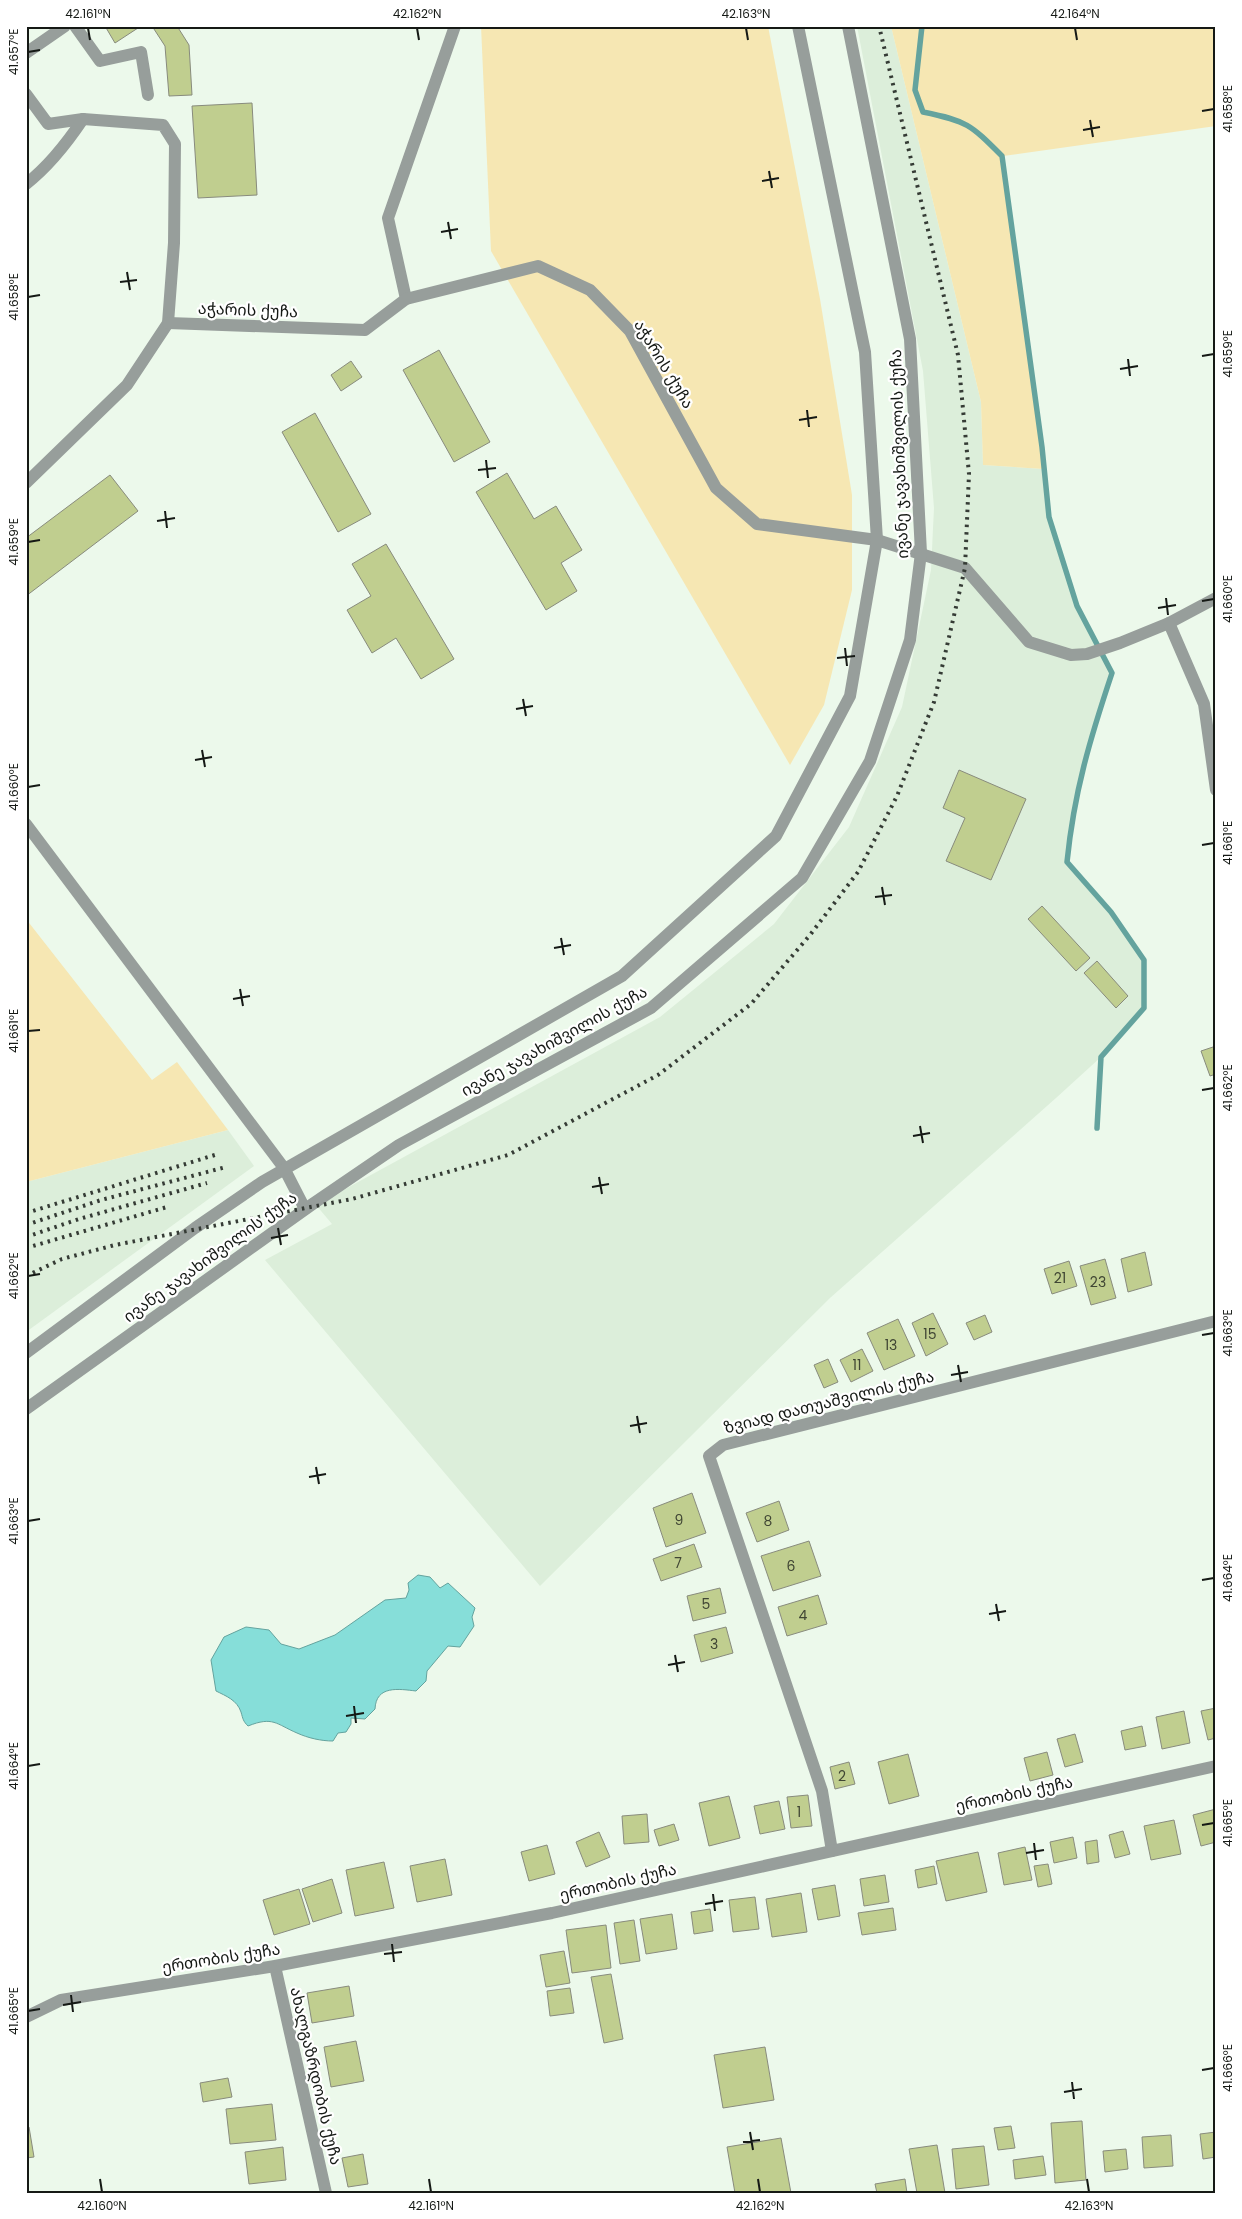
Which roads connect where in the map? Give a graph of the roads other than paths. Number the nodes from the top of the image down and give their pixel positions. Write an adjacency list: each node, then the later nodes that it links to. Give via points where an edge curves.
1 (65, 26): 6 (street)
2 (76, 26): 8 (street, via 100,61 141,52)
3 (455, 26): 11 (street, via 388,218)
4 (798, 26): 14 (street, via 865,352)
5 (848, 26): 15 (street, ივანე ჯავახიშვილის ქუჩა, via 910,339)
6 (26, 53)
7 (26, 94): 9 (street, via 48,124)
8 (148, 94)
9 (83, 119): 10 (street, via 67,142); 12 (street, via 163,125 175,144 174,243)
10 (26, 184)
11 (406, 299): 12 (street, აჭარის ქუჩა, via 365,330); 14 (street, აჭარის ქუჩა, via 538,266 590,290 630,331 716,488 757,524)
12 (168, 323): 13 (street, via 127,384)
13 (26, 483)
14 (877, 540): 15 (street, აჭარის ქუჩა); 20 (street, via 850,696 776,836 622,976)
15 (921, 553): 17 (street, აჭარის ქუჩა, via 965,568 1029,642 1071,655 1087,654 1120,644); 21 (street, ივანე ჯავახიშვილის ქუჩა, via 910,640 870,761 802,878 651,1008 399,1144)
16 (1216, 598): 17 (street, აჭარის ქუჩა)
17 (1169, 623): 18 (street, via 1204,704)
18 (1216, 790)
19 (26, 824): 20 (street)
20 (284, 1168): 21 (street); 23 (street, via 195,1228)
21 (305, 1209): 24 (street, ივანე ჯავახიშვილის ქუჩა)
22 (1216, 1321): 26 (street, ზვიად დათუაშვილის ქუჩა, via 723,1445 709,1456 822,1791)
23 (26, 1353)
24 (26, 1410)
25 (1216, 1766): 26 (street, ერთობის ქუჩა)
26 (832, 1851): 27 (street, ერთობის ქუჩა, via 552,1913)
27 (275, 1966): 28 (street, ერთობის ქუჩა, via 61,2000); 29 (street, ახალგაზრდობის ქუჩა)
28 (26, 2017)
29 (326, 2193)

